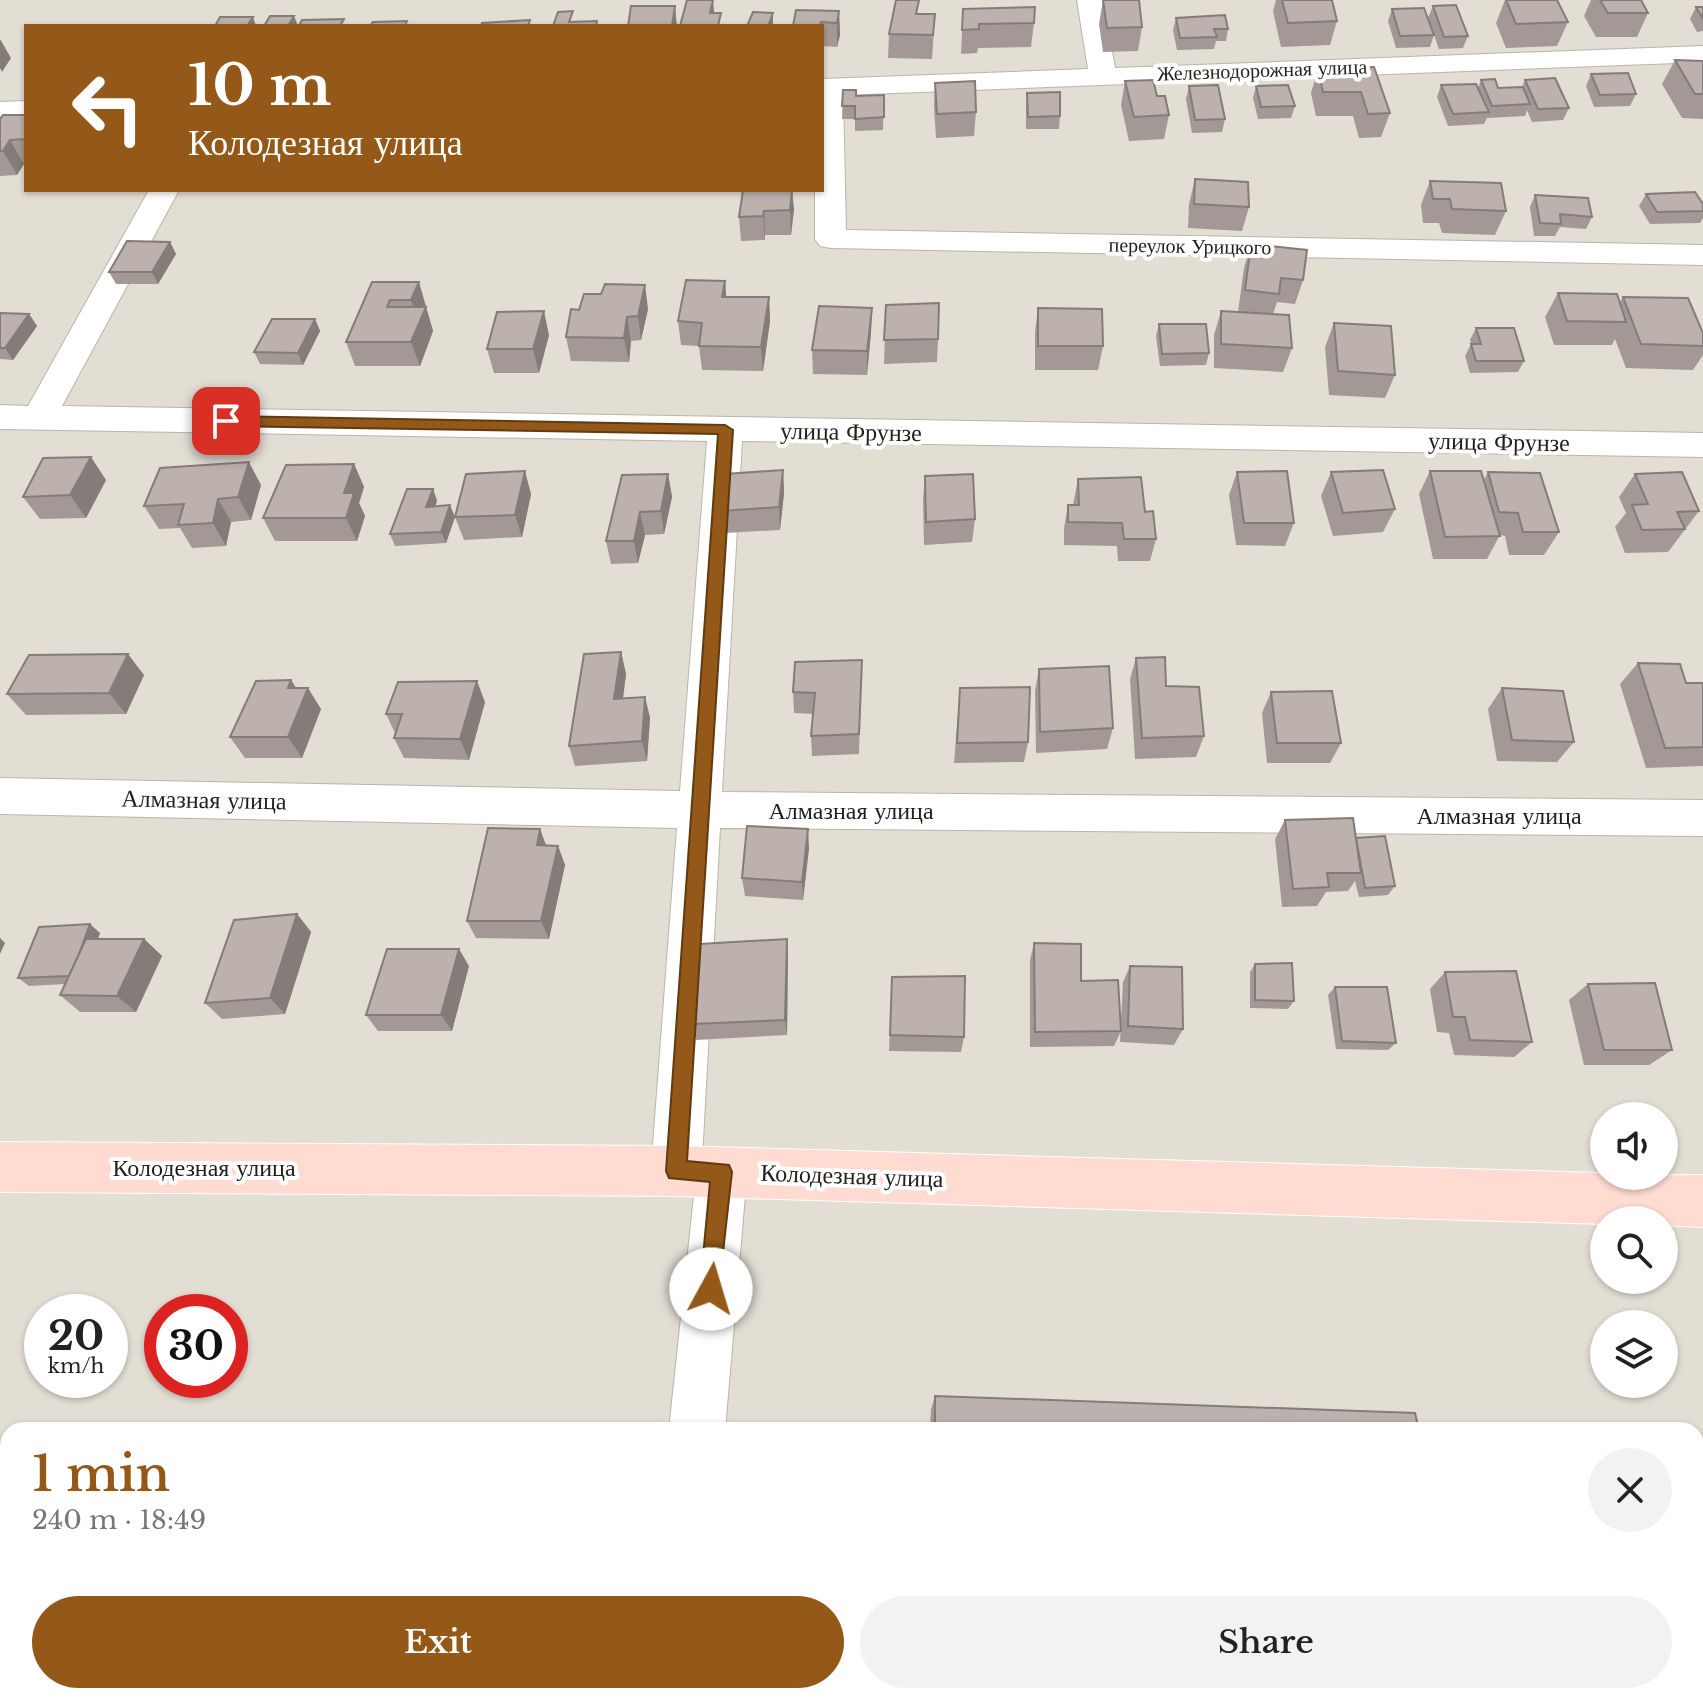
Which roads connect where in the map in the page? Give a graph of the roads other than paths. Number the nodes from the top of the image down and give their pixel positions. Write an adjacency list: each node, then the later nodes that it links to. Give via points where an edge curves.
1 (1090, 0): 3 (street)
2 (1703, 54): 3 (street, Железнодорожная улица)
3 (1103, 76): 4 (street, Железнодорожная улица)
4 (826, 86): 8 (street, переулок Урицкого, via 831,239)
5 (24, 110): 6 (street)
6 (0, 111)
7 (163, 192): 10 (street)
8 (1703, 255)
9 (0, 417): 10 (street, улица Фрунзе)
10 (38, 418): 11 (street, улица Фрунзе)
11 (725, 430): 12 (street, улица Фрунзе); 14 (street)
12 (1703, 445)
13 (0, 796): 14 (street, Алмазная улица)
14 (700, 810): 15 (street, Алмазная улица); 17 (street)
15 (1703, 818)
16 (0, 1167): 17 (main road, Колодезная улица)
17 (699, 1172): 18 (main road, Колодезная улица); 19 (street)
18 (1703, 1201)
19 (697, 1422)

